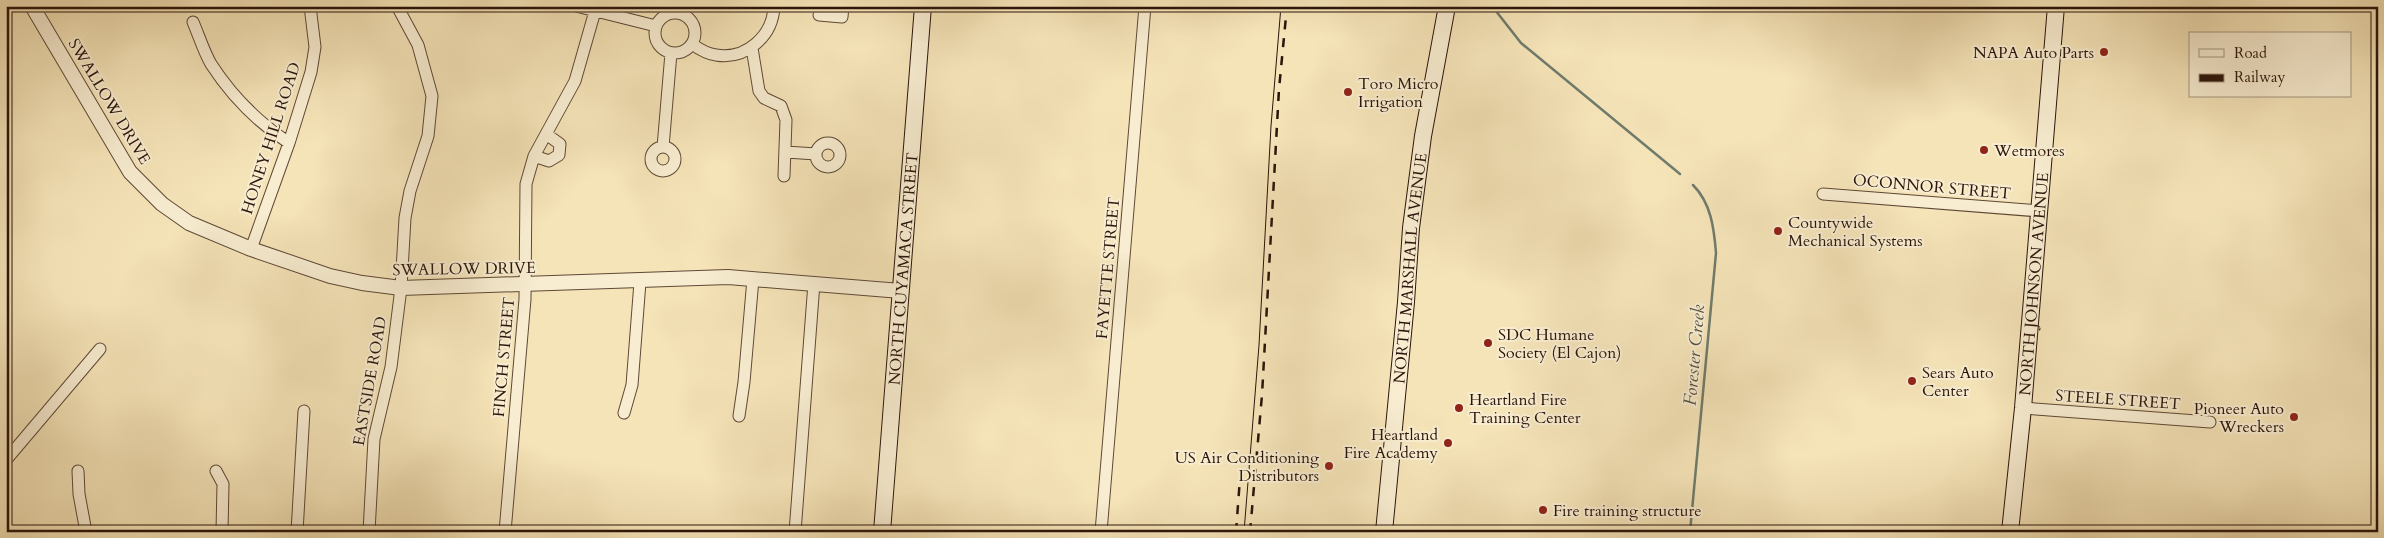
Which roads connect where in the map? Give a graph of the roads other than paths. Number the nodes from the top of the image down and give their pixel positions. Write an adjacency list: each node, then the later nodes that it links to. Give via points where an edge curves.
1 (32, 6): 28 (street, SWALLOW DRIVE, via 130,172 162,204 189,223)
2 (310, 6): 20 (street, HONEY HILL ROAD, via 315,47 311,72)
3 (397, 6): 33 (street, EASTSIDE ROAD, via 418,45 432,96 428,136 405,218)
4 (576, 6): 11 (street)
5 (774, 6): 17 (street, via 771,22)
6 (843, 6): 13 (street, via 842,17)
7 (924, 6): 34 (main road, NORTH CUYAMACA STREET)
8 (1145, 6): 51 (street, FAYETTE STREET)
9 (1447, 6): 52 (main road, NORTH MARSHALL AVENUE, via 1423,136 1411,228)
10 (2056, 6): 27 (main road, NORTH JOHNSON AVENUE)
11 (595, 11): 12 (street); 19 (street, FINCH STREET, via 575,81)
12 (617, 11): 15 (street)
13 (819, 15)
14 (193, 22): 20 (street, via 211,64 269,130)
15 (656, 26): 16 (street, via 664,16 683,15 693,24); 18 (street, via 654,33 658,44)
16 (692, 44): 17 (street, via 716,55); 18 (street, via 683,51)
17 (752, 48): 22 (street, via 759,91 764,98 781,106 786,120)
18 (671, 53): 21 (street)
19 (546, 134): 24 (street, FINCH STREET); 24 (street, via 560,144 559,155 549,161)
20 (289, 143): 28 (street, HONEY HILL ROAD)
21 (663, 147)
22 (786, 152): 23 (street); 25 (street)
23 (816, 154)
24 (534, 156): 32 (street, FINCH STREET, via 526,184)
25 (784, 176)
26 (1822, 194): 27 (street, OCONNOR STREET)
27 (2038, 211): 36 (main road, NORTH JOHNSON AVENUE)
28 (251, 250): 33 (street, SWALLOW DRIVE, via 330,276 362,284)
29 (754, 279): 30 (street, SWALLOW DRIVE); 31 (street, SWALLOW DRIVE); 39 (street)
30 (640, 282): 32 (street, SWALLOW DRIVE); 38 (street, via 632,386)
31 (814, 283): 34 (street, SWALLOW DRIVE); 49 (street)
32 (525, 285): 33 (street, SWALLOW DRIVE); 48 (street, FINCH STREET)
33 (401, 288): 47 (street, EASTSIDE ROAD, via 391,367 374,440)
34 (901, 291): 50 (main road, NORTH CUYAMACA STREET)
35 (100, 349): 41 (street)
36 (2023, 408): 40 (street, STEELE STREET); 53 (main road, NORTH JOHNSON AVENUE)
37 (304, 410): 46 (street)
38 (624, 413)
39 (739, 416)
40 (2210, 422)
41 (6, 460)
42 (78, 471): 44 (street)
43 (216, 471): 45 (street, via 223,484)
44 (86, 532)
45 (222, 532)
46 (297, 532)
47 (369, 532)
48 (505, 532)
49 (795, 532)
50 (882, 532)
51 (1101, 532)
52 (1384, 532)
53 (2010, 532)

